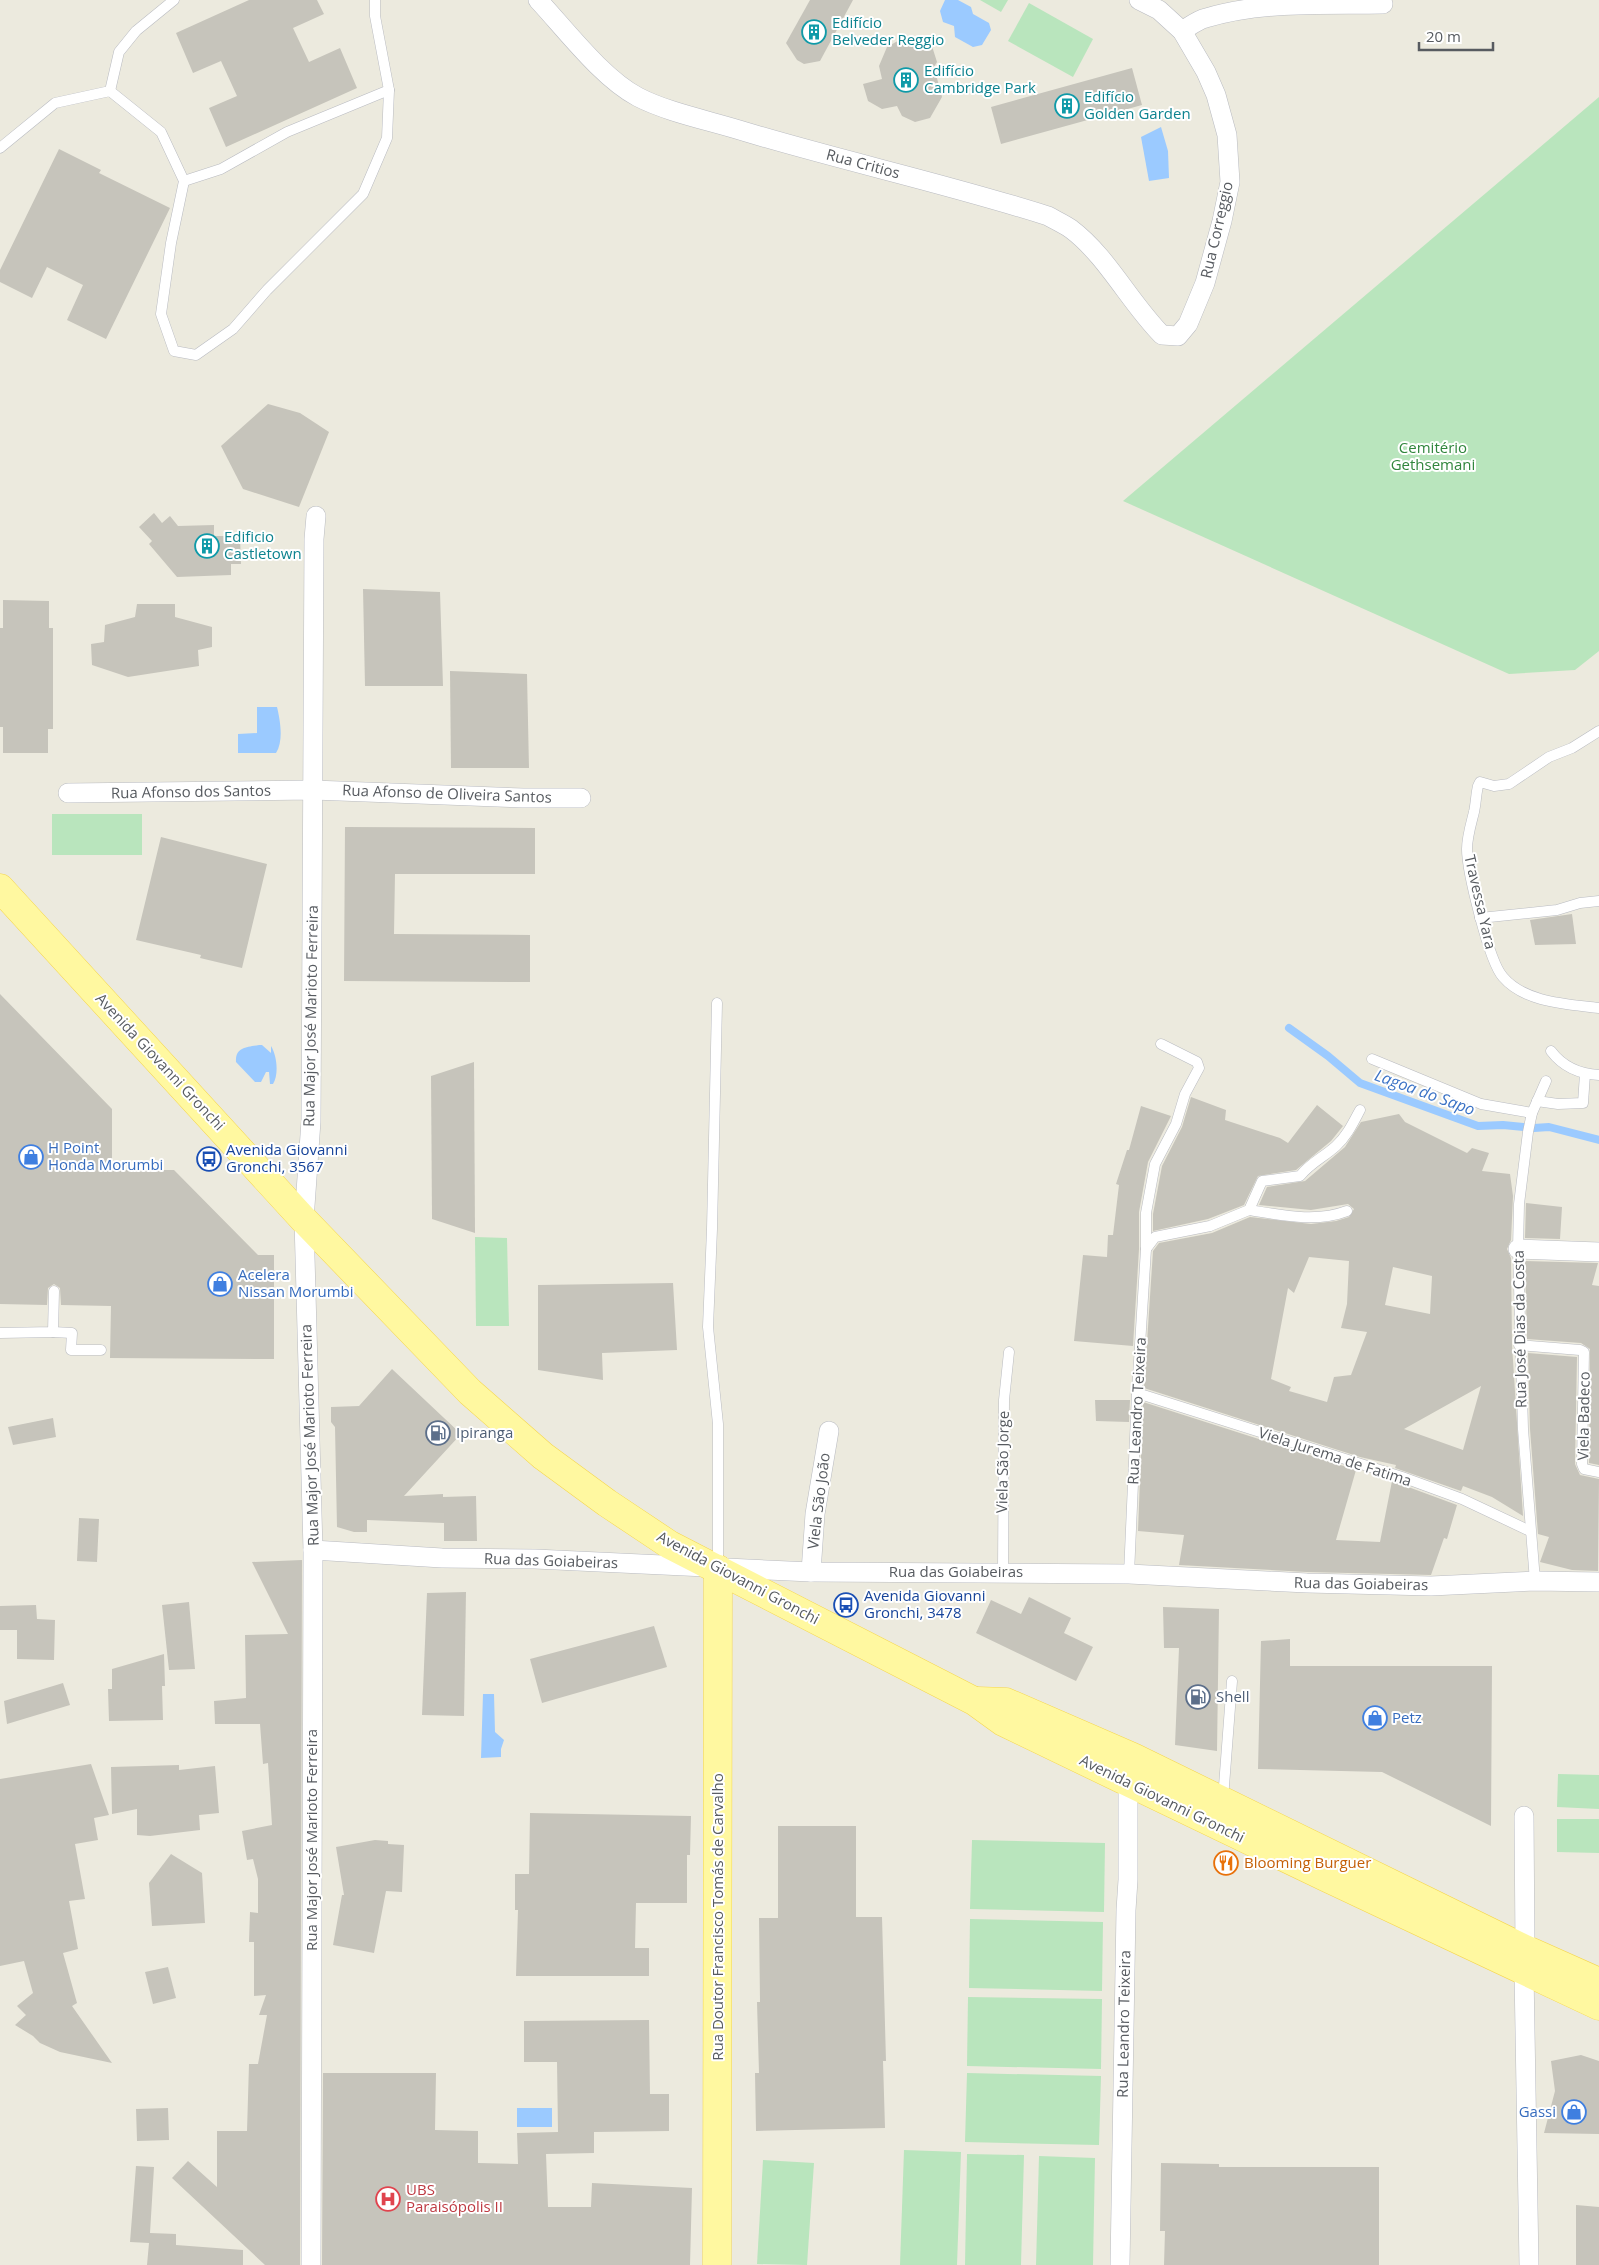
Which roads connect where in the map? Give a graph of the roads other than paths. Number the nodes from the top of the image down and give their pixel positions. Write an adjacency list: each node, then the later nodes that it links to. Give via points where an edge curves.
1 (174, 0): 8 (lane, via 136,31 119,52)
2 (376, 0): 7 (lane, via 375,16)
3 (538, 0): 11 (street, Rua Critios, via 619,85 638,97 794,146 1048,216 1071,228 1092,248 1144,318 1162,335)
4 (1139, 0): 6 (street, Rua Correggio, via 1159,10)
5 (1383, 4): 6 (street, via 1269,7 1204,18)
6 (1182, 31): 11 (street, Rua Correggio, via 1216,95 1227,135 1230,182 1205,283 1188,324)
7 (389, 90): 10 (lane, via 287,132 221,170); 10 (lane, via 387,138 363,194 267,290 233,329 196,355 174,351 161,314 170,243)
8 (110, 91): 9 (lane, via 55,103); 10 (lane, via 161,132)
9 (0, 148)
10 (184, 180)
11 (1178, 336)
12 (316, 516): 14 (street, Rua Major José Marioto Ferreira)
13 (1599, 731): 19 (lane, Travessa Yara, via 1572,748 1549,757 1509,784 1494,786 1480,782 1467,850)
14 (313, 790): 15 (street, Rua Afonso dos Santos); 16 (street, Rua Afonso de Oliveira Santos); 33 (street, Rua Major José Marioto Ferreira, via 311,1121)
15 (68, 793)
16 (582, 798)
17 (0, 888): 33 (main road, Avenida Giovanni Gronchi)
18 (1599, 901): 19 (lane, via 1556,910)
19 (1480, 918): 21 (lane, Travessa Yara, via 1502,977 1518,989 1539,998)
20 (717, 1003): 48 (lane, via 708,1327 718,1424)
21 (1599, 1008)
22 (1161, 1044): 34 (lane, Rua Leandro Teixeira, via 1197,1062 1199,1068 1155,1164 1146,1213)
23 (1551, 1051): 25 (lane, via 1559,1062)
24 (1372, 1060): 30 (lane, via 1480,1104)
25 (1585, 1074): 26 (lane); 28 (lane, via 1583,1103)
26 (1599, 1076)
27 (1546, 1081): 28 (lane, Rua José Dias da Costa)
28 (1537, 1101): 30 (lane, Rua José Dias da Costa)
29 (1360, 1110): 31 (lane, via 1346,1137 1300,1176 1262,1181)
30 (1532, 1113): 35 (lane, Rua José Dias da Costa, via 1522,1176)
31 (1249, 1210): 32 (lane, via 1321,1217); 34 (lane, via 1210,1226 1153,1239)
32 (1347, 1211)
33 (304, 1220): 47 (street, Rua Major José Marioto Ferreira); 48 (main road, Avenida Giovanni Gronchi, via 470,1392 543,1456 670,1545)
34 (1146, 1249): 43 (lane, Rua Leandro Teixeira)
35 (1518, 1249): 36 (street); 40 (lane, Rua José Dias da Costa)
36 (1599, 1252)
37 (54, 1291): 38 (lane)
38 (53, 1332): 39 (lane); 41 (lane, via 72,1333 71,1350)
39 (0, 1333)
40 (1520, 1345): 45 (lane, Viela Badeco, via 1584,1352 1582,1464 1584,1469); 46 (lane, Rua José Dias da Costa)
41 (101, 1350)
42 (1009, 1352): 50 (lane, Viela São Jorge, via 1004,1400)
43 (1137, 1393): 46 (lane, Viela Jurema de Fatima, via 1402,1477 1462,1499); 51 (lane, Rua Leandro Teixeira)
44 (829, 1430): 49 (street, Viela São João, via 815,1514)
45 (1599, 1472)
46 (1530, 1532): 52 (lane, Rua José Dias da Costa)
47 (313, 1550): 48 (street, Rua das Goiabeiras); 63 (street, Rua Major José Marioto Ferreira)
48 (718, 1569): 49 (street, Rua das Goiabeiras); 55 (main road, Avenida Giovanni Gronchi); 64 (main road, Rua Doutor Francisco Tomás de Carvalho)
49 (811, 1572): 50 (street, Rua das Goiabeiras)
50 (1003, 1572): 51 (street, Rua das Goiabeiras)
51 (1129, 1574): 52 (street, Rua das Goiabeiras, via 1431,1586)
52 (1535, 1581): 53 (street, Rua das Goiabeiras)
53 (1599, 1582)
54 (1232, 1681): 57 (lane)
55 (974, 1701): 56 (main road, Avenida Giovanni Gronchi, via 1003,1722); 57 (main road, Avenida Giovanni Gronchi, via 1006,1702 1133,1756)
56 (1128, 1783): 58 (main road, via 1128,1772 1135,1772 1219,1808); 60 (main road, Avenida Giovanni Gronchi); 65 (street, Rua Leandro Teixeira)
57 (1222, 1801): 58 (main road, Avenida Giovanni Gronchi)
58 (1252, 1815): 60 (main road, Avenida Giovanni Gronchi)
59 (1524, 1816): 60 (street)
60 (1525, 1960): 61 (main road, Avenida Giovanni Gronchi); 62 (main road, Avenida Giovanni Gronchi); 66 (street)
61 (1599, 1982)
62 (1599, 2006)
63 (311, 2265)
64 (717, 2265)
65 (1120, 2265)
66 (1529, 2265)

